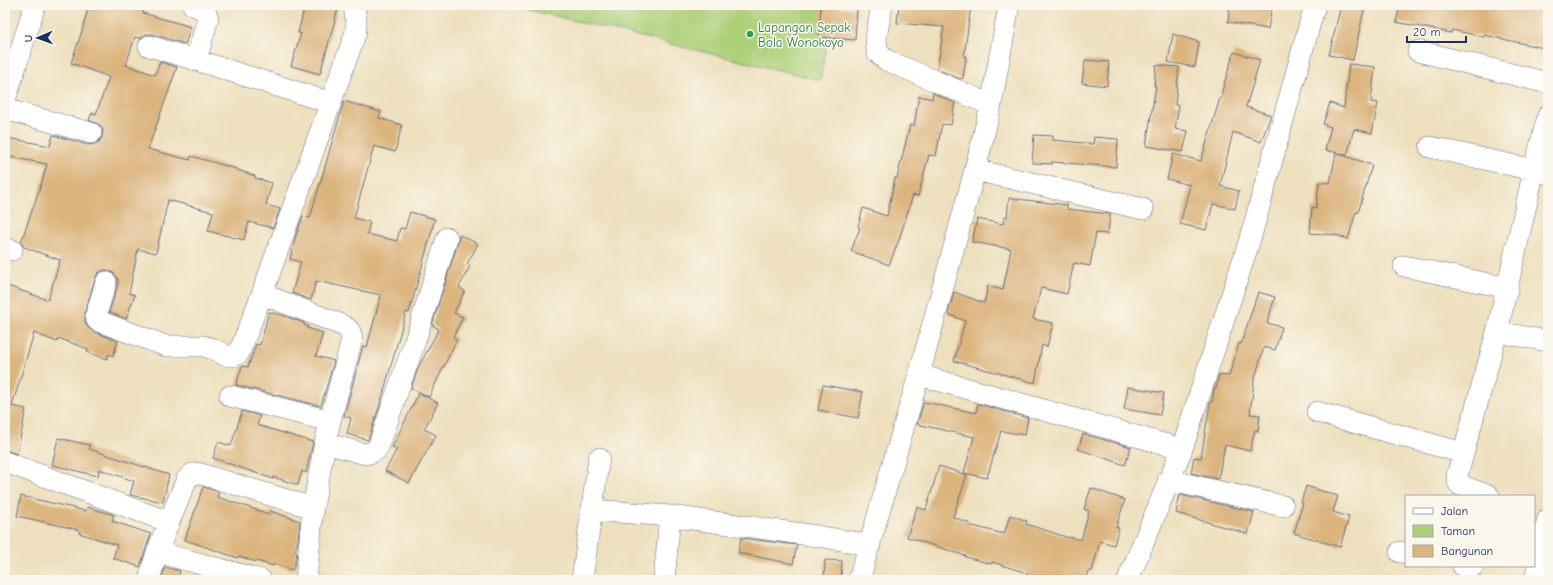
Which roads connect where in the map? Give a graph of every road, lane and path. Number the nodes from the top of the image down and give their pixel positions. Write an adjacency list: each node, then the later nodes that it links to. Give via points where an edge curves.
1 (35, 5): 11 (street)
2 (193, 5): 9 (street, via 206,12 208,19)
3 (354, 5): 12 (street, via 356,32)
4 (882, 5): 13 (street, via 876,38 877,52 886,60)
5 (1009, 5): 13 (street)
6 (1315, 5): 33 (street, via 1251,236)
7 (149, 46): 9 (street)
8 (1418, 50): 10 (street)
9 (196, 60): 12 (street)
10 (1548, 83)
11 (5, 100)
12 (331, 103): 25 (street)
13 (991, 105): 18 (street)
14 (5, 109): 16 (street)
15 (1548, 116): 19 (street)
16 (91, 133)
17 (1430, 147): 19 (street)
18 (975, 170): 20 (street); 28 (street)
19 (1541, 171): 24 (street)
20 (1143, 209)
21 (447, 238): 32 (street, via 378,448 365,454)
22 (1404, 266): 24 (street)
23 (106, 282): 25 (street, via 96,315 97,320 166,346 203,346 227,356 234,356 239,352)
24 (1508, 288): 26 (street)
25 (259, 300): 31 (street, via 337,323 348,328 352,334)
26 (1497, 332): 27 (street); 34 (street)
27 (1548, 341)
28 (919, 375): 33 (street); 45 (street)
29 (230, 396): 31 (street)
30 (1317, 412): 34 (street)
31 (330, 421): 32 (street)
32 (325, 443): 40 (street)
33 (1182, 449): 37 (street)
34 (1463, 453): 38 (street, via 1457,476 1458,482)
35 (599, 458): 41 (street)
36 (5, 462): 44 (street)
37 (1168, 480): 39 (street); 53 (street)
38 (1486, 495)
39 (1283, 506)
40 (312, 508): 44 (street, via 198,473 187,479); 49 (street)
41 (592, 510): 42 (street); 50 (street)
42 (670, 516): 45 (street); 51 (street)
43 (1548, 519): 54 (street)
44 (169, 522): 46 (street)
45 (870, 545): 52 (street)
46 (157, 552): 47 (street); 48 (street)
47 (149, 580)
48 (261, 580)
49 (306, 580)
50 (582, 580)
51 (664, 580)
52 (859, 580)
53 (1128, 580)
54 (1535, 580)

